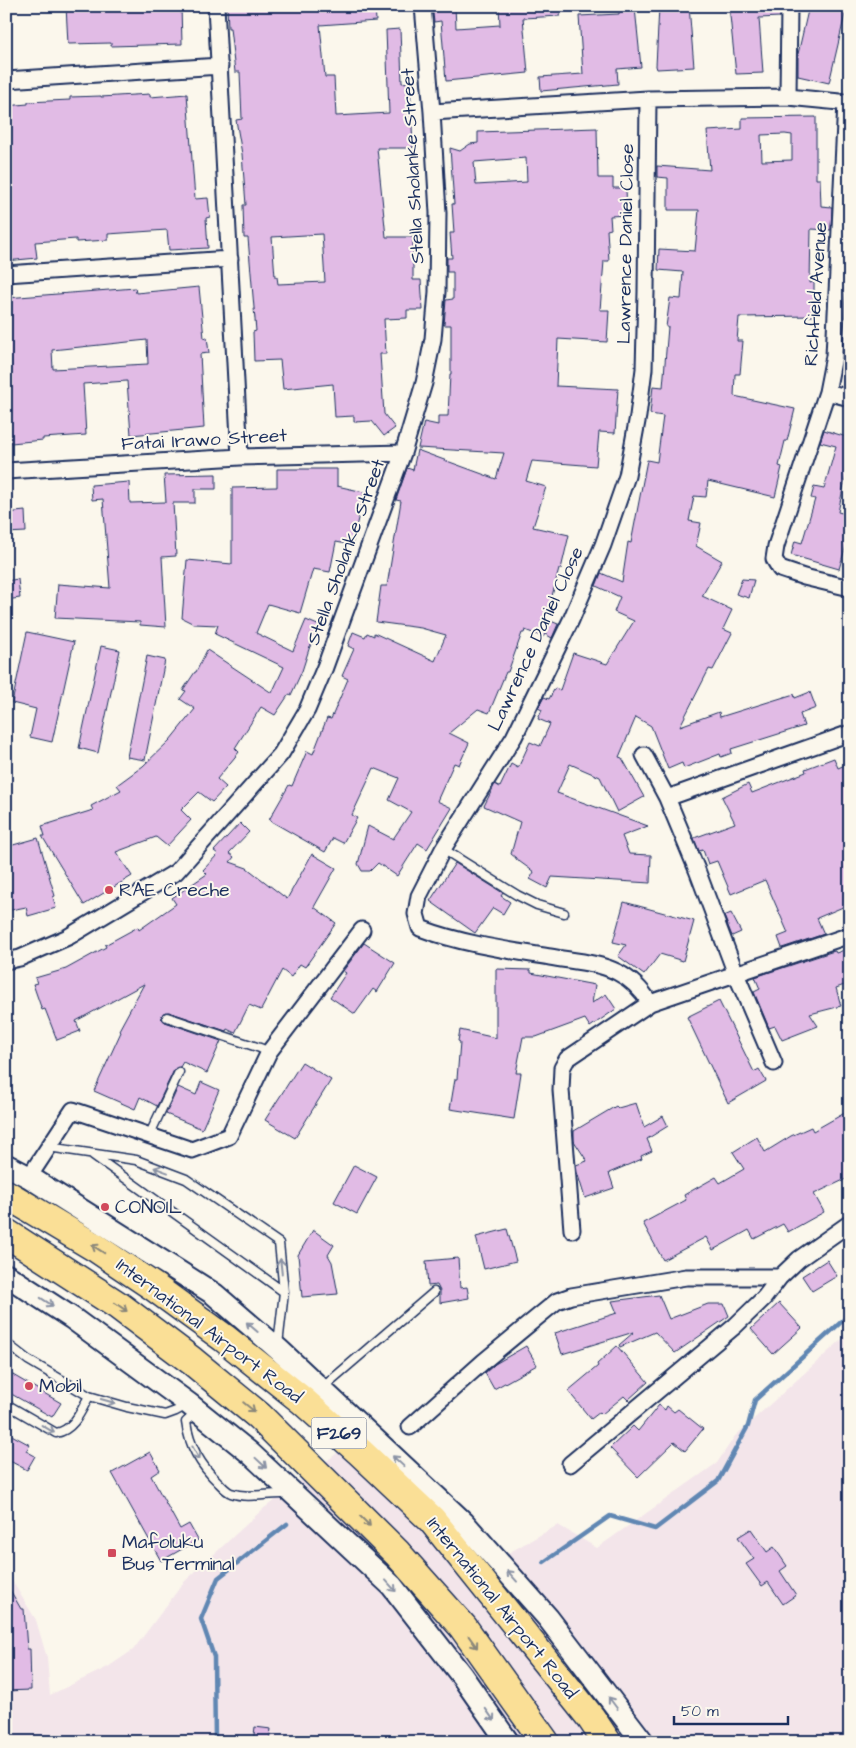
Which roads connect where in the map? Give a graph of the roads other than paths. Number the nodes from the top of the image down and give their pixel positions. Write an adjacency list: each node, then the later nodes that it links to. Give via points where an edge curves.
1 (216, 6): 4 (street)
2 (423, 6): 9 (street, Stella Sholanke Street)
3 (789, 6): 6 (street)
4 (220, 66): 5 (street); 10 (street)
5 (6, 80)
6 (788, 97): 7 (street); 8 (street)
7 (648, 99): 9 (street); 21 (street, Lawrence Daniel Close, via 644,369 627,476 603,545 571,620 514,737)
8 (848, 102): 12 (street, Richfield Avenue, via 834,356)
9 (432, 112): 14 (street, Stella Sholanke Street, via 438,213 438,292 424,383)
10 (230, 259): 11 (street); 15 (street)
11 (6, 274)
12 (827, 392): 13 (street); 17 (street, Richfield Avenue, via 774,558 780,569)
13 (850, 398)
14 (403, 453): 15 (street, Fatai Irawo Street); 25 (street, Stella Sholanke Street, via 325,668 307,710 280,754 176,872 68,937)
15 (240, 457): 16 (street, Fatai Irawo Street)
16 (6, 471)
17 (850, 588)
18 (850, 733): 20 (street)
19 (644, 755): 20 (street)
20 (667, 798): 26 (street)
21 (443, 849): 22 (lane, via 517,895); 27 (street, Lawrence Daniel Close, via 419,896 416,914 420,928 486,947 591,964 617,972 642,990)
22 (564, 913)
23 (362, 930): 29 (street)
24 (850, 935): 26 (street)
25 (6, 961)
26 (736, 974): 27 (street); 30 (street)
27 (650, 1003): 39 (street, via 567,1059 562,1068)
28 (167, 1016): 29 (lane)
29 (268, 1052): 32 (street, via 230,1136 192,1150)
30 (774, 1063)
31 (179, 1072): 32 (lane)
32 (149, 1136): 33 (street, via 73,1110)
33 (48, 1147): 34 (lane); 36 (street)
34 (91, 1154): 43 (lane); 43 (lane, one-way to 34, via 279,1243 186,1179 136,1160)
35 (6, 1165): 36 (main road, International Airport Road)
36 (29, 1177): 46 (main road, International Airport Road, one-way to 36, via 214,1294)
37 (6, 1194): 56 (highway, International Airport Road / F269, one-way to 37, via 432,1520 360,1452 224,1338 96,1248)
38 (850, 1223): 42 (street, via 799,1259)
39 (572, 1230)
40 (6, 1233): 55 (highway, International Airport Road / F269, one-way to 55, via 119,1306 259,1416 397,1553 456,1620)
41 (6, 1275): 50 (main road, one-way to 50, via 72,1318)
42 (780, 1277): 51 (street, via 686,1277 571,1296 557,1302 483,1362); 52 (street, via 735,1326)
43 (284, 1292): 46 (lane)
44 (434, 1292): 47 (lane)
45 (6, 1343): 48 (lane)
46 (278, 1349): 47 (main road, International Airport Road)
47 (320, 1389): 57 (main road, International Airport Road, one-way to 47, via 548,1618 464,1523)
48 (89, 1396): 49 (lane, one-way to 48, via 56,1434 73,1424); 50 (lane, one-way to 50, via 165,1414)
49 (6, 1404)
50 (193, 1408): 53 (main road, one-way to 53, via 250,1453); 53 (lane, one-way to 53, via 186,1422 189,1441 206,1471 229,1492 249,1496)
51 (410, 1427)
52 (570, 1464)
53 (294, 1494): 54 (main road, one-way to 54, via 392,1586)
54 (508, 1742)
55 (545, 1742)
56 (607, 1742)
57 (642, 1742)

